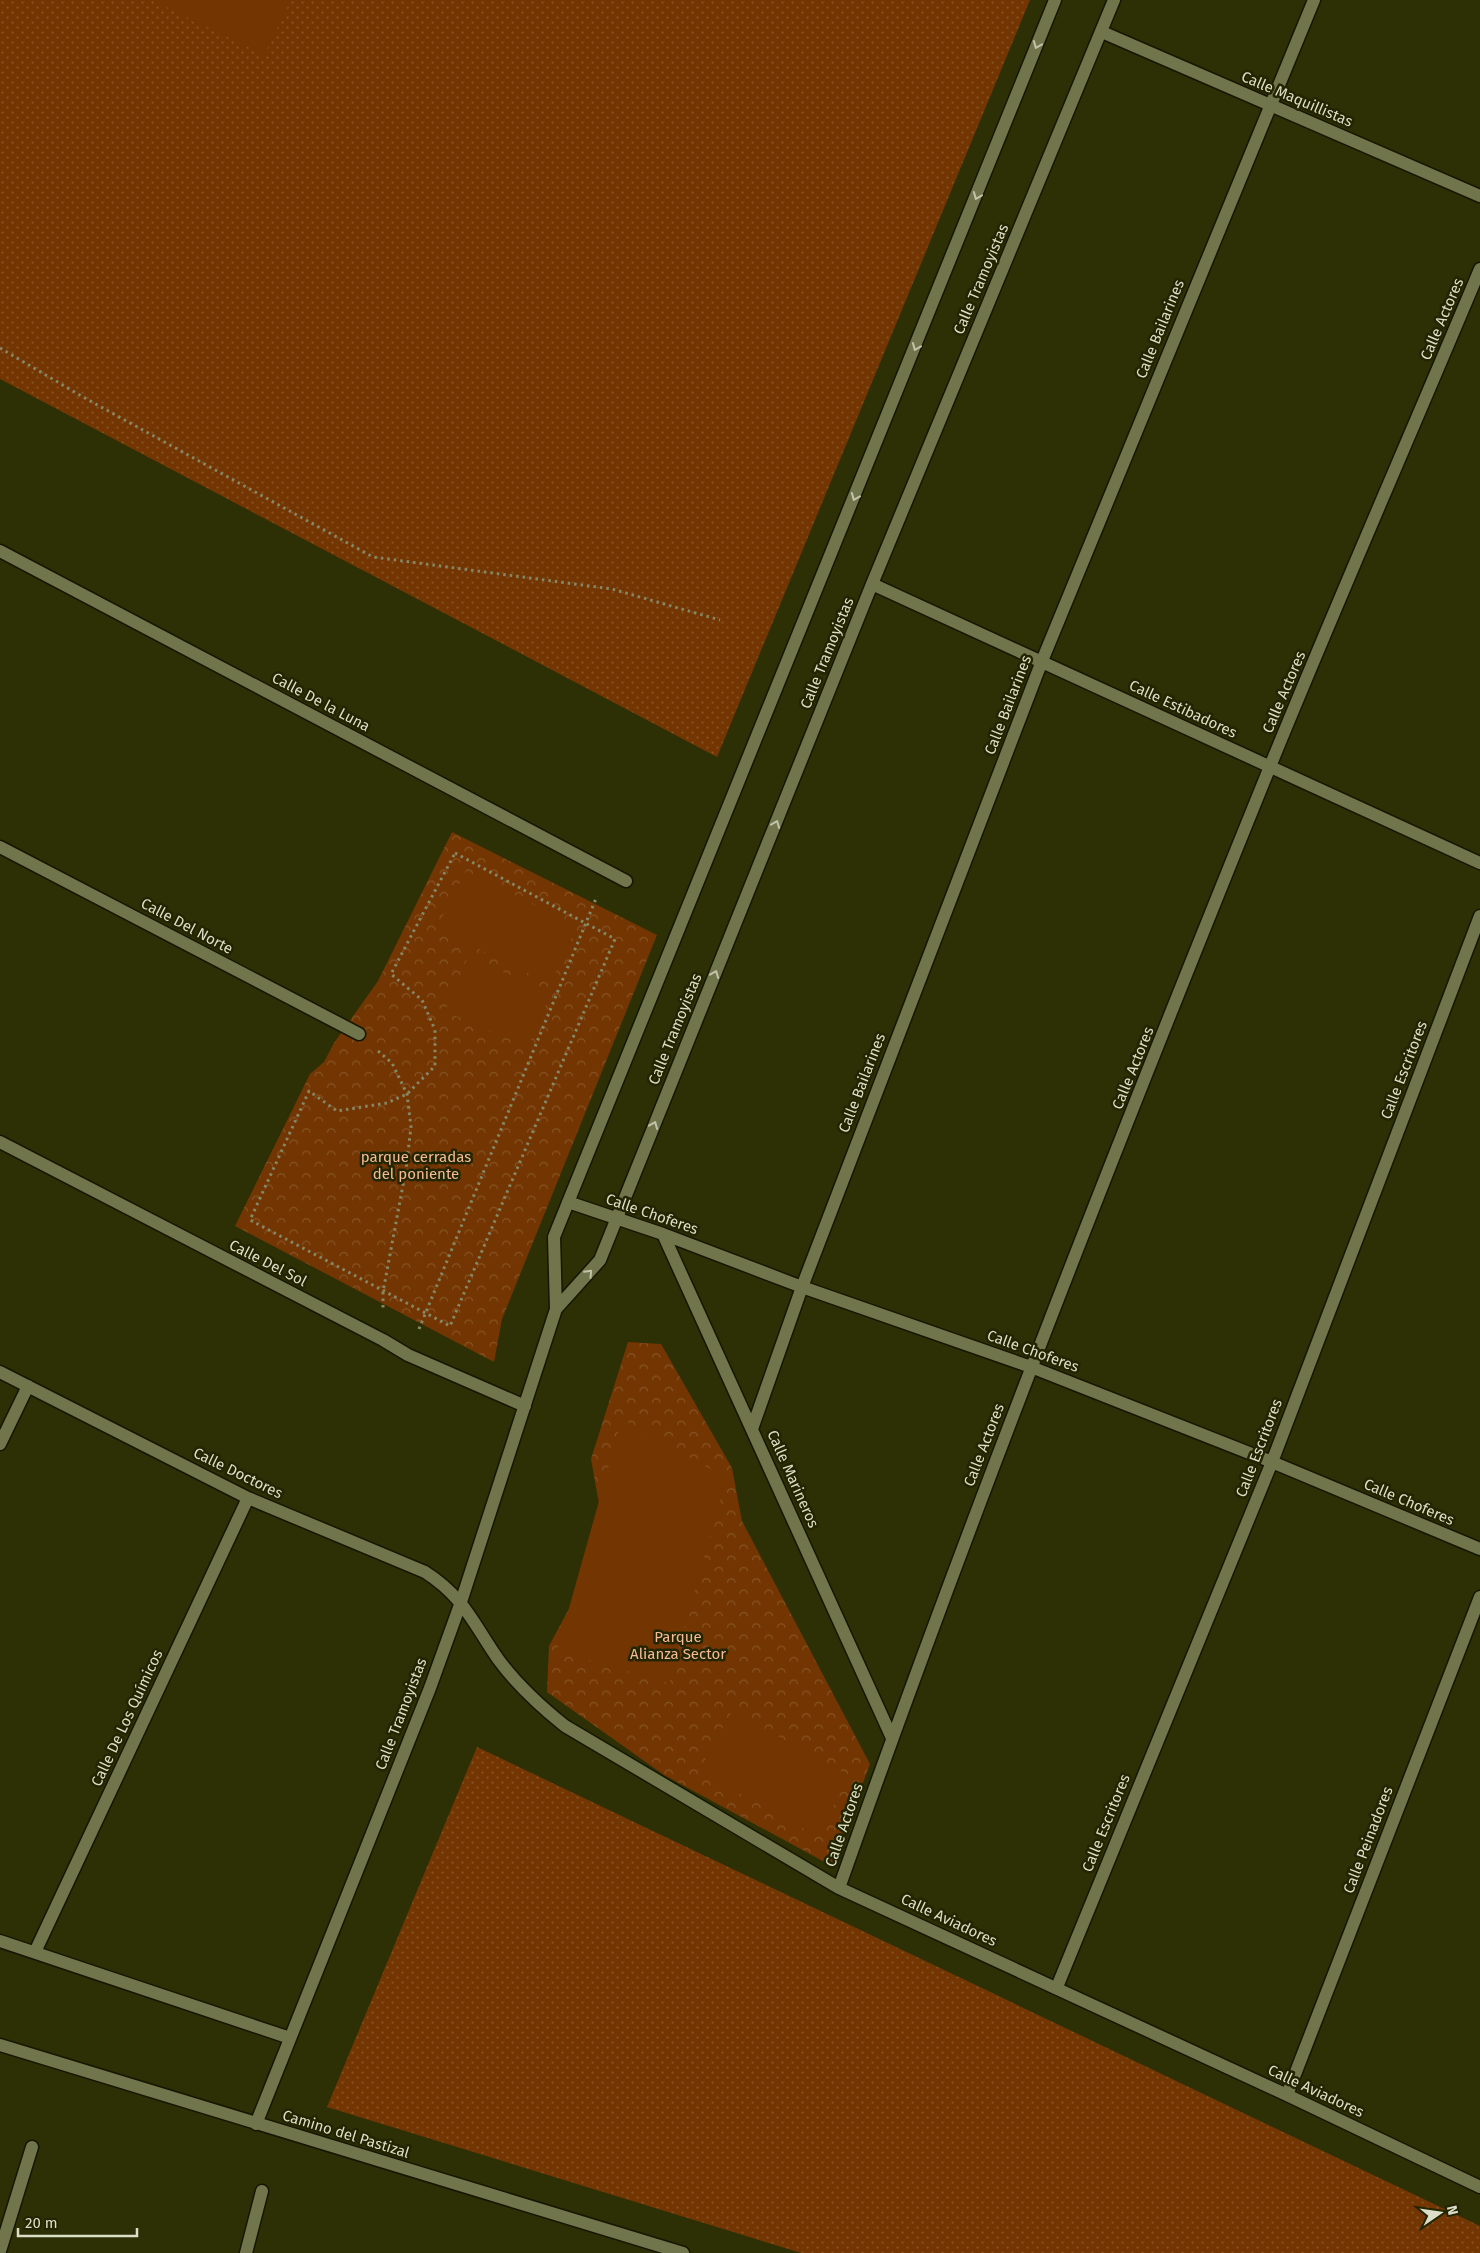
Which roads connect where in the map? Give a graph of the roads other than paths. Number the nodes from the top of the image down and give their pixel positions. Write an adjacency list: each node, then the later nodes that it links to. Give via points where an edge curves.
1 (1055, 0): 18 (street, Calle Tramoyistas, one-way to 18)
2 (1114, 0): 4 (street, Calle Tramoyistas)
3 (1314, 0): 5 (street, Calle Bailarines)
4 (1102, 32): 5 (street, Calle Maquillistas); 9 (street, Calle Tramoyistas)
5 (1270, 104): 6 (street, Calle Maquillistas); 10 (street, Calle Bailarines)
6 (1480, 196)
7 (1480, 269): 11 (street, Calle Actores)
8 (0, 551): 14 (street, Calle De la Luna)
9 (872, 584): 10 (street, Calle Estibadores); 19 (street, Calle Tramoyistas, one-way to 9)
10 (1042, 661): 11 (street, Calle Estibadores); 21 (street, Calle Bailarines)
11 (1270, 766): 13 (street, Calle Estibadores); 23 (street, Calle Actores)
12 (0, 847): 16 (street, Calle Del Norte)
13 (1480, 863)
14 (626, 882)
15 (1480, 916): 29 (street, Calle Escritores)
16 (359, 1034)
17 (0, 1142): 26 (street, Calle Del Sol, via 408,1355)
18 (568, 1202): 19 (street, Calle Choferes); 22 (street, Calle Tramoyistas, via 554,1237)
19 (617, 1219): 20 (street, Calle Choferes); 22 (street, Calle Tramoyistas, one-way to 19, via 600,1260)
20 (663, 1234): 21 (street, Calle Choferes); 27 (street, Calle Marineros)
21 (802, 1287): 23 (street, Calle Choferes); 27 (street, Calle Bailarines)
22 (556, 1309): 26 (street, Calle Tramoyistas)
23 (1031, 1367): 29 (street, Calle Choferes); 34 (street, Calle Actores)
24 (0, 1372): 25 (street, Calle Doctores)
25 (28, 1386): 28 (street); 30 (street, Calle Doctores)
26 (525, 1406): 33 (street, Calle Tramoyistas)
27 (752, 1429): 34 (street, Calle Marineros)
28 (0, 1444)
29 (1272, 1462): 31 (street, Calle Choferes); 38 (street, Calle Escritores)
30 (248, 1498): 33 (street, Calle Doctores, via 425,1572 444,1584); 37 (street, Calle De Los Químicos)
31 (1480, 1549)
32 (1480, 1597): 41 (street, Calle Peinadores)
33 (461, 1602): 35 (street, Calle Aviadores, via 499,1660 531,1698 565,1726); 39 (street, Calle Tramoyistas)
34 (892, 1738): 35 (street, Calle Actores)
35 (839, 1888): 38 (street, Calle Aviadores)
36 (0, 1941): 37 (street)
37 (35, 1952): 39 (street)
38 (1057, 1987): 41 (street, Calle Aviadores)
39 (290, 2038): 42 (street, Calle Tramoyistas)
40 (0, 2045): 42 (street, Camino del Pastizal)
41 (1287, 2095): 44 (street, Calle Aviadores)
42 (256, 2124): 49 (street, Camino del Pastizal)
43 (32, 2147): 46 (street)
44 (1480, 2187)
45 (262, 2191): 48 (street)
46 (4, 2224): 47 (street)
47 (0, 2251)
48 (246, 2253)
49 (683, 2253)

